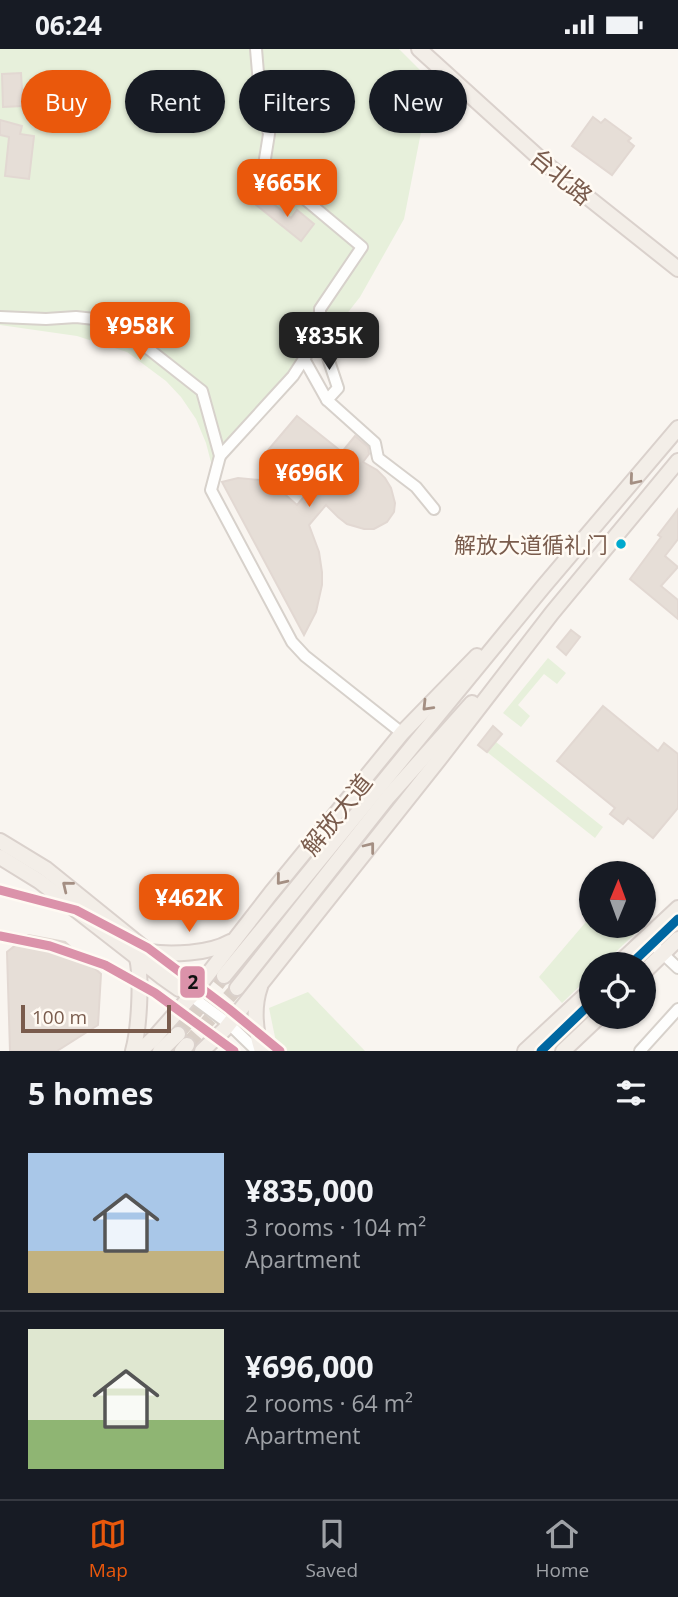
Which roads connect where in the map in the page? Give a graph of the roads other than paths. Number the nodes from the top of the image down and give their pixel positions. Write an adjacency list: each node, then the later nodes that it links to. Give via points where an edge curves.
1 (256, 49): 5 (street, via 269,134 264,165 362,247 320,309)
2 (419, 49): 3 (main road, 台北路, via 546,164)
3 (678, 269)
4 (0, 317): 9 (street, via 113,321 202,391)
5 (320, 334): 6 (street); 7 (street, via 338,388)
6 (304, 359): 7 (street); 9 (street)
7 (327, 400): 11 (street, via 375,443 378,458 416,487)
8 (678, 428): 12 (main road, 解放大道, one-way to 12)
9 (220, 456): 14 (street, via 211,490 286,633 305,656)
10 (676, 467): 13 (main road, 解放大道)
11 (434, 509)
12 (543, 587): 14 (main road, 解放大道, one-way to 14); 27 (main road, 解放大道)
13 (552, 613): 28 (main road, 解放大道, one-way to 13); 29 (main road, 解放大道, via 388,797)
14 (402, 733): 21 (main road, 解放大道, one-way to 21)
15 (0, 841): 24 (main road, one-way to 15, via 46,869)
16 (0, 857): 24 (main road)
17 (678, 908): 18 (main road)
18 (656, 929)
19 (646, 938): 22 (main road); 23 (street)
20 (678, 939): 23 (main road)
21 (235, 940): 24 (main road, via 214,949); 30 (main road, 解放大道)
22 (631, 952)
23 (663, 953): 25 (main road); 26 (street)
24 (142, 955): 30 (main road, via 162,977); 36 (main road)
25 (656, 960)
26 (678, 968)
27 (224, 976)
28 (263, 981): 33 (main road, 解放大道); 41 (main road, via 256,1002)
29 (237, 988)
30 (191, 996): 33 (street); 37 (main road, 解放大道)
31 (579, 1001): 42 (main road)
32 (678, 1009): 44 (street)
33 (229, 1024): 39 (main road, 解放大道); 40 (street)
34 (586, 1029): 43 (main road)
35 (182, 1043): 38 (main road)
36 (133, 1051)
37 (140, 1051)
38 (160, 1051)
39 (202, 1051)
40 (257, 1051)
41 (262, 1051)
42 (525, 1051)
43 (563, 1051)
44 (640, 1051)

